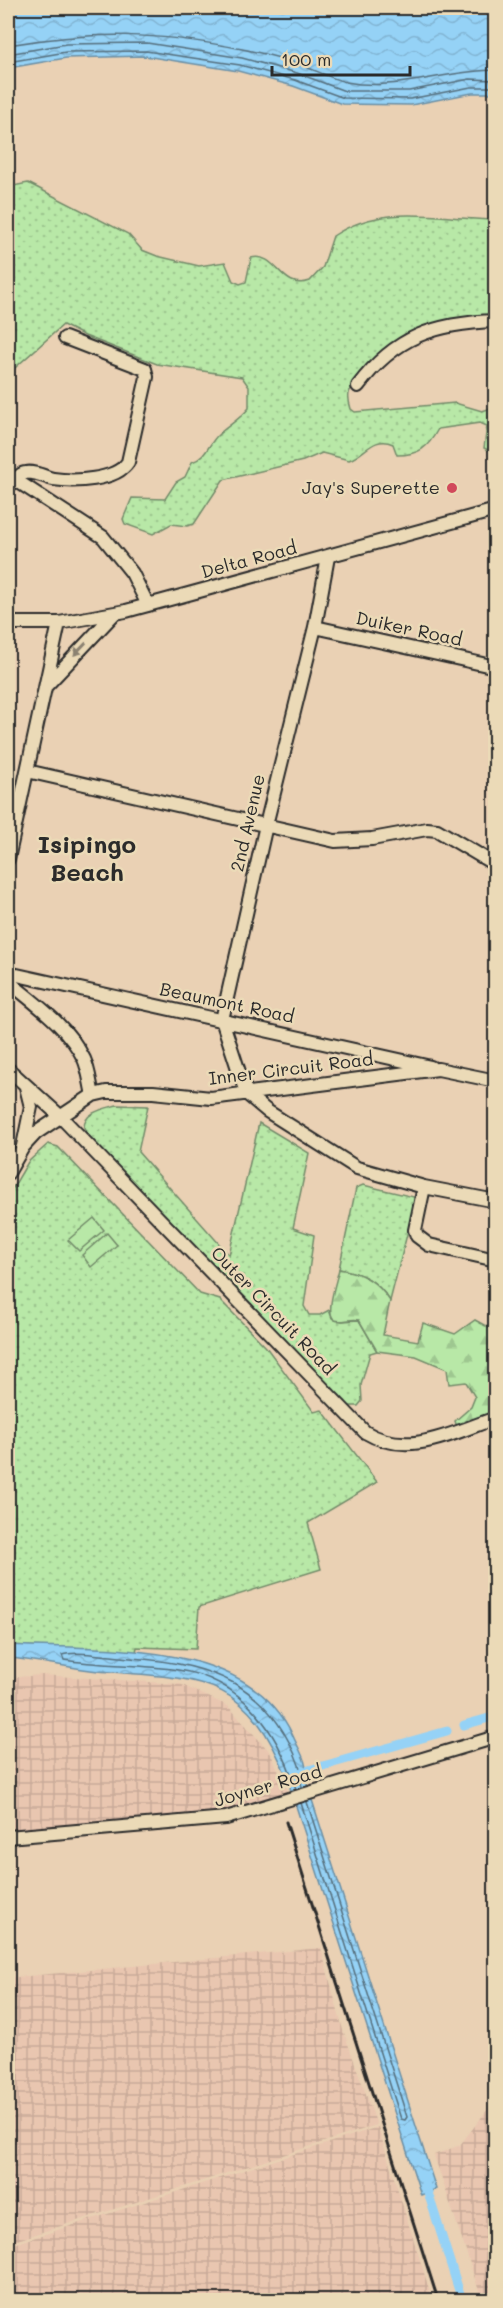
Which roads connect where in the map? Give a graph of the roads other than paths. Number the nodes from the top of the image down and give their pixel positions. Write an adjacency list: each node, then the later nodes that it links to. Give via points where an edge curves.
1 (495, 321): 3 (street, via 430,329 410,338 386,356)
2 (65, 338): 6 (street, via 145,369 147,377 128,462 125,468 110,475 53,479 27,472 13,479 103,537 132,573)
3 (358, 386)
4 (495, 510): 5 (street, Delta Road)
5 (328, 557): 6 (street, Delta Road); 10 (street, 2nd Avenue)
6 (148, 605): 7 (street, Delta Road)
7 (115, 613): 9 (street, Delta Road); 12 (street, one-way to 12)
8 (8, 623): 9 (street, Delta Road)
9 (59, 623): 12 (street)
10 (315, 627): 11 (street, Duiker Road); 14 (street, 2nd Avenue)
11 (495, 667)
12 (46, 686): 13 (street)
13 (27, 771): 14 (street); 15 (street)
14 (266, 825): 16 (street, via 349,842 437,830); 19 (street, 2nd Avenue)
15 (8, 853)
16 (495, 866)
17 (8, 973): 19 (street, Beaumont Road)
18 (8, 981): 24 (street, via 59,1025 77,1047)
19 (222, 1020): 21 (street, Beaumont Road); 25 (street, 2nd Avenue)
20 (8, 1069): 23 (street, Outer Circuit Road)
21 (438, 1069): 22 (street, Inner Circuit Road); 25 (street, Inner Circuit Road)
22 (495, 1081)
23 (25, 1085): 26 (street, Outer Circuit Road); 27 (street, via 31,1107)
24 (93, 1095): 25 (street, Inner Circuit Road, via 123,1090 208,1098); 26 (street, Inner Circuit Road)
25 (248, 1095): 29 (street, via 357,1168)
26 (60, 1116): 27 (street, Inner Circuit Road); 32 (street, Outer Circuit Road, via 365,1432 390,1444 409,1444)
27 (23, 1147): 28 (street)
28 (8, 1173)
29 (424, 1188): 30 (street); 31 (street, via 415,1230 422,1241)
30 (495, 1201)
31 (495, 1260)
32 (495, 1418)
33 (495, 1737): 34 (street, Joyner Road, via 226,1818)
34 (8, 1837)

